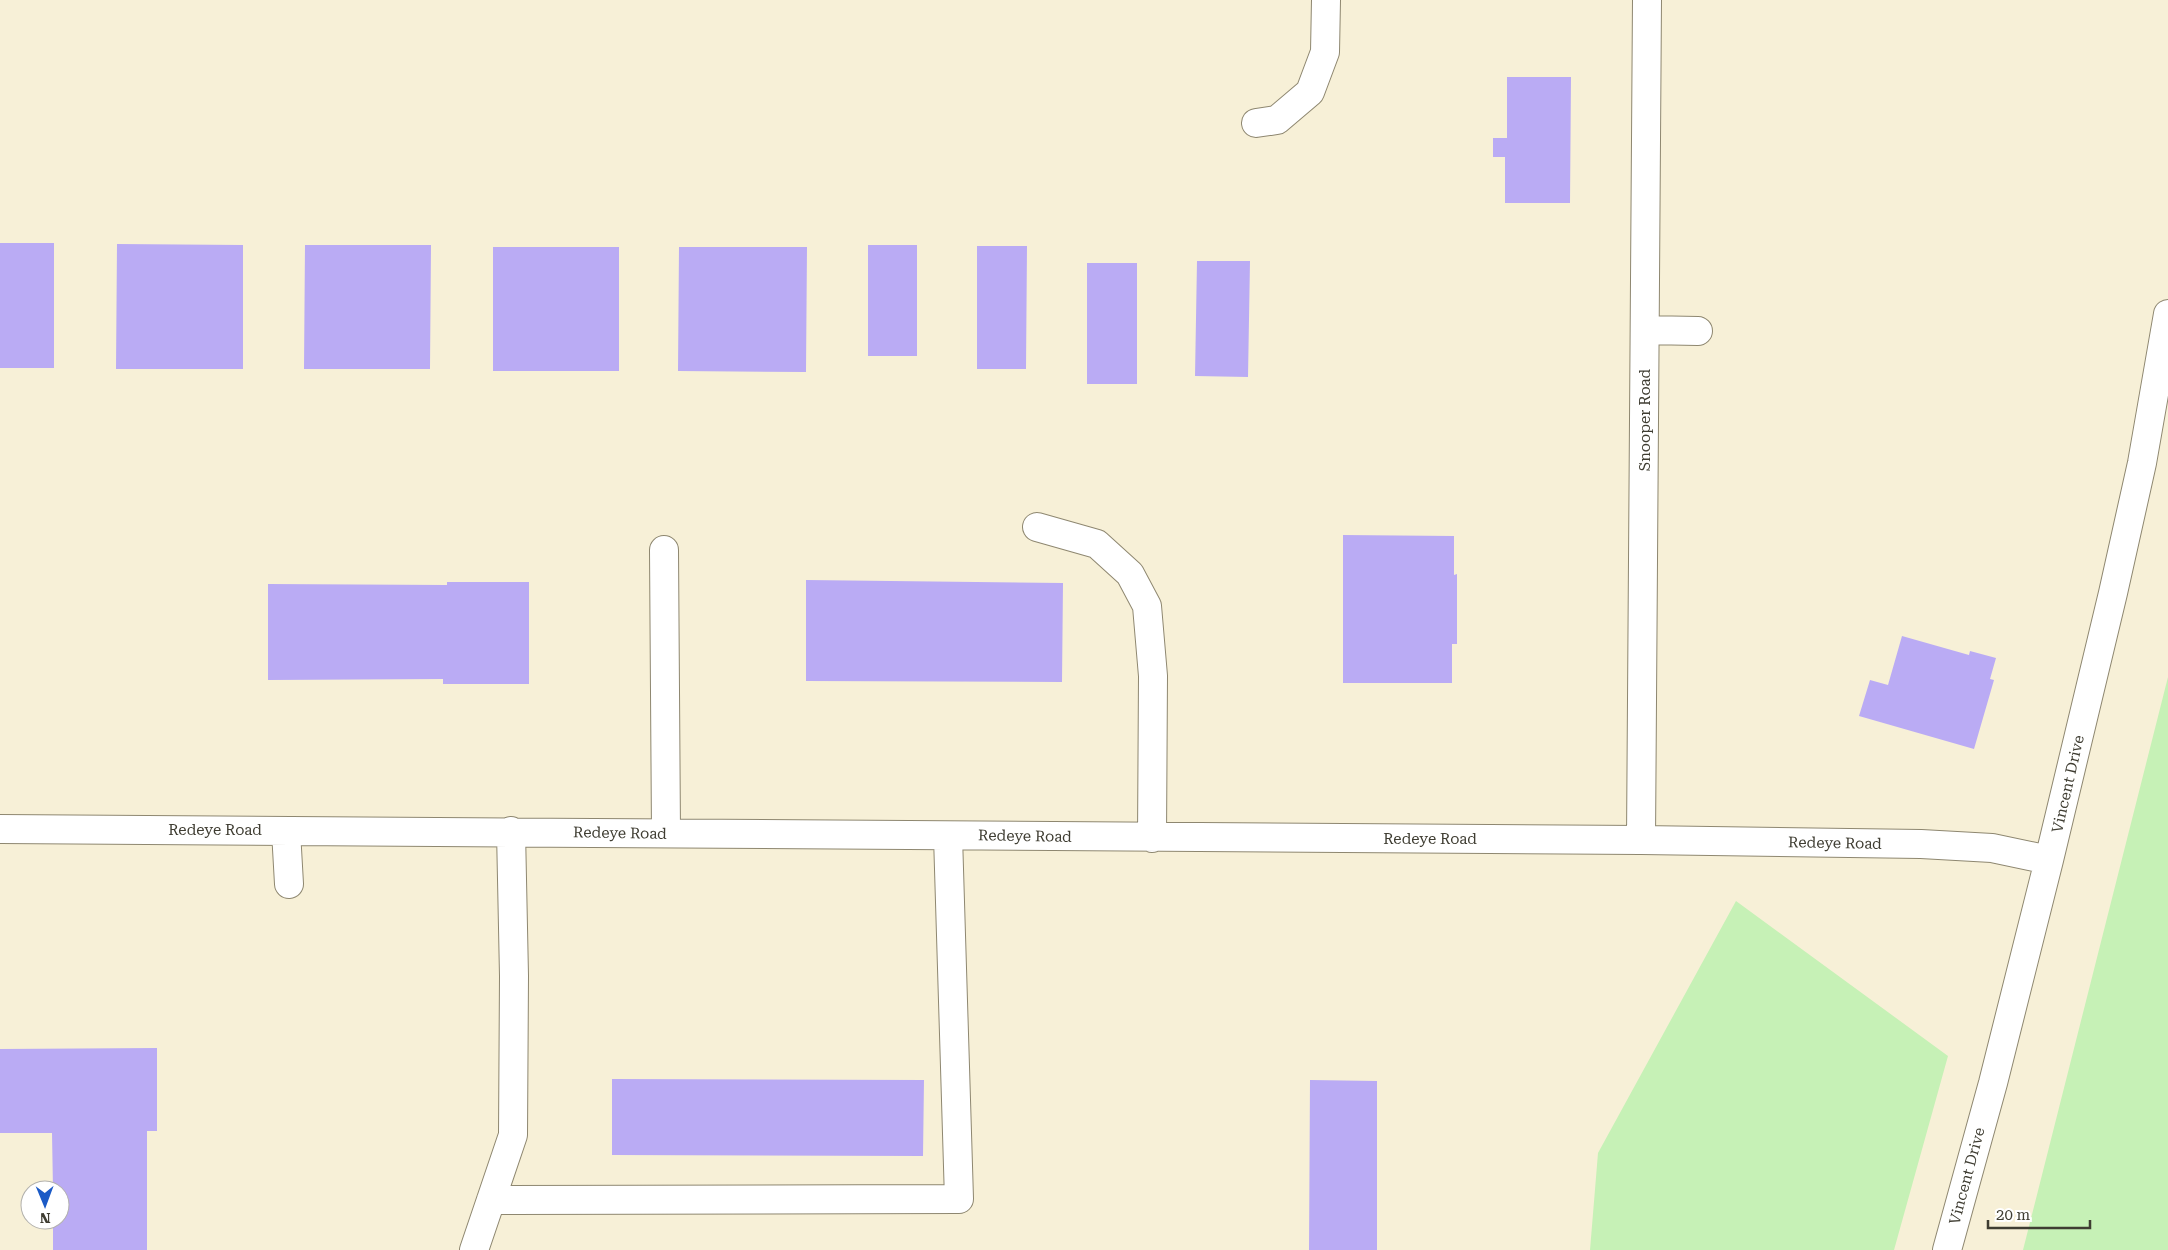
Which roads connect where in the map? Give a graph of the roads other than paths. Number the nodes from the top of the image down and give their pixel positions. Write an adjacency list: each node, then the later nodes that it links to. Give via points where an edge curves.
1 (1326, 0): 3 (street, via 1325,52 1310,92 1277,120)
2 (1647, 0): 5 (street, Snooper Road)
3 (1256, 123)
4 (2168, 314): 16 (street, Vincent Drive, via 2142,463)
5 (1645, 330): 6 (street); 15 (street, Snooper Road)
6 (1698, 331)
7 (1037, 527): 14 (street, via 1097,544 1130,574 1147,606 1153,676)
8 (664, 550): 12 (street)
9 (0, 829): 10 (street, Redeye Road)
10 (286, 831): 11 (street, Redeye Road); 17 (street)
11 (512, 831): 12 (street, Redeye Road); 18 (street, via 512,1135)
12 (666, 833): 13 (street, Redeye Road)
13 (948, 836): 14 (street, Redeye Road); 18 (street, via 959,1200)
14 (1152, 838): 15 (street, Redeye Road)
15 (1642, 840): 16 (street, Redeye Road, via 1974,847)
16 (2050, 860): 20 (street, Vincent Drive)
17 (288, 884)
18 (491, 1200): 19 (street)
19 (474, 1250)
20 (1947, 1250)

